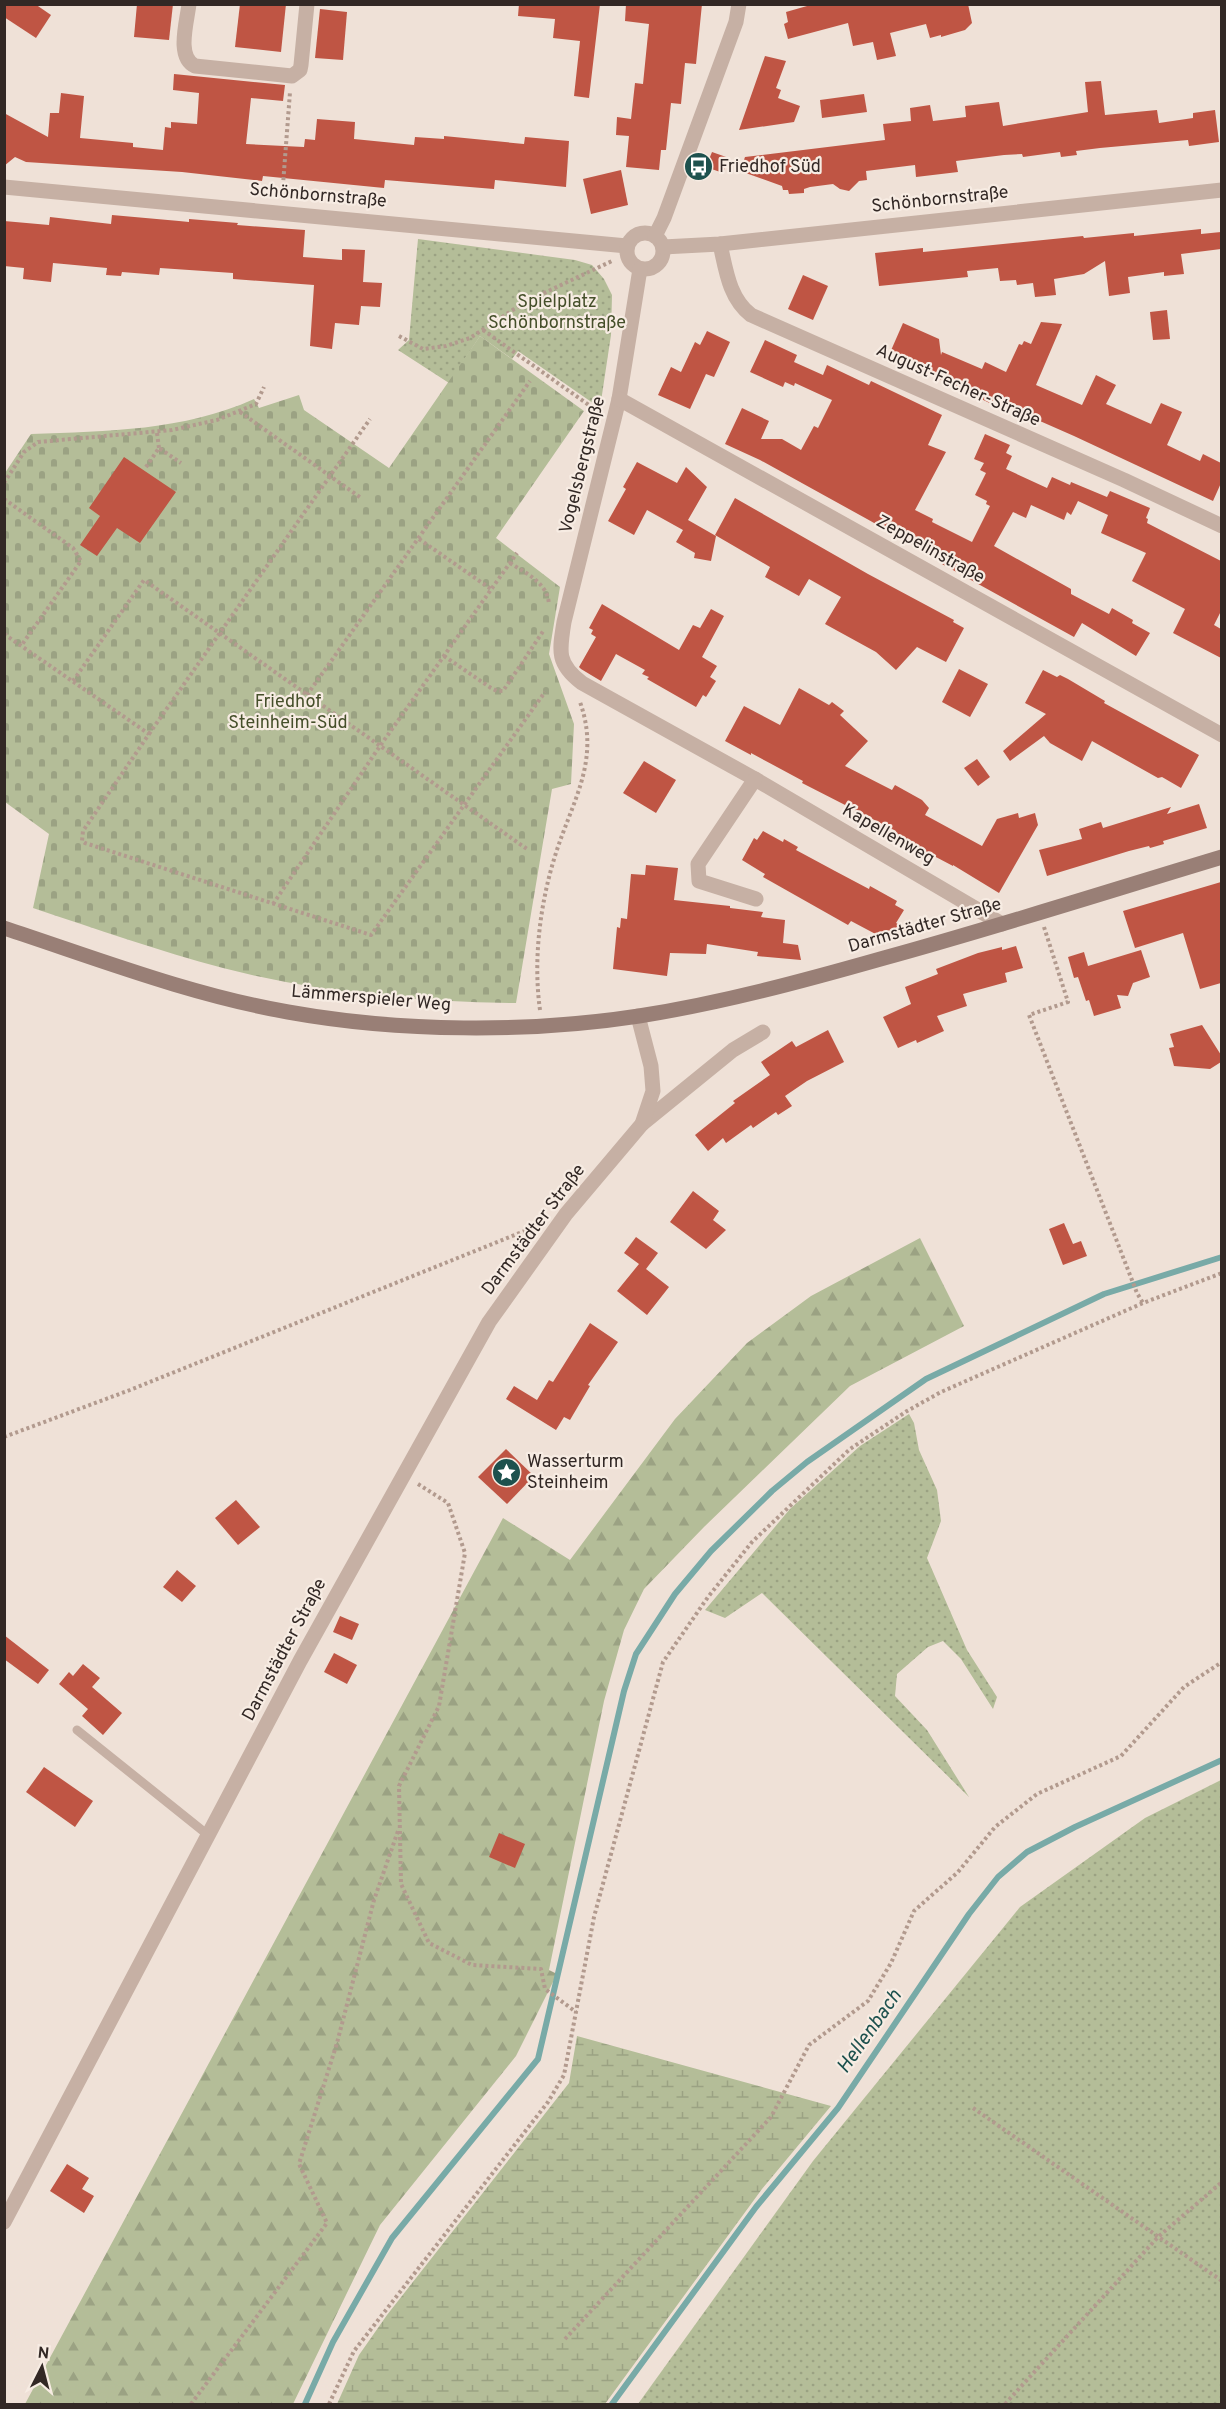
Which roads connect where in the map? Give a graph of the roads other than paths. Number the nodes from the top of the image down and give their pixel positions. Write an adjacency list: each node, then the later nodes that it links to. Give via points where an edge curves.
1 (189, 4): 2 (street, via 184,53 188,63 292,76 300,70)
2 (307, 4)
3 (739, 4): 6 (street)
4 (4, 187): 8 (street, Schönbornstraße)
5 (1221, 190): 7 (street, Schönbornstraße)
6 (659, 242): 7 (street, Schönbornstraße); 8 (street, Schönbornstraße, via 638,234); 9 (street, via 663,253 659,263)
7 (720, 244): 11 (street, August-Fecher-Straße, via 736,299 744,310 762,321)
8 (627, 250): 9 (street, via 630,262)
9 (640, 269): 10 (street, Vogelsbergstraße)
10 (620, 399): 12 (street, Vogelsbergstraße, via 564,622 561,653); 13 (street, Zeppelinstraße)
11 (1221, 526)
12 (565, 668): 14 (street, Kapellenweg, via 582,683)
13 (1221, 735)
14 (754, 779): 16 (street, via 698,864 699,881); 17 (street, Kapellenweg)
15 (1221, 857): 17 (street, Darmstädter Straße)
16 (756, 899)
17 (1002, 924): 19 (street, Darmstädter Straße, via 769,990)
18 (4, 928): 19 (street, Lämmerspieler Weg, via 190,989 289,1012 393,1024 489,1027)
19 (638, 1016): 21 (street, Darmstädter Straße, via 653,1090)
20 (764, 1032): 21 (street, Darmstädter Straße, via 726,1056)
21 (642, 1124): 23 (street, Darmstädter Straße, via 566,1214 489,1322)
22 (77, 1730): 23 (lane)
23 (208, 1835): 24 (street, Darmstädter Straße)
24 (4, 2222)

